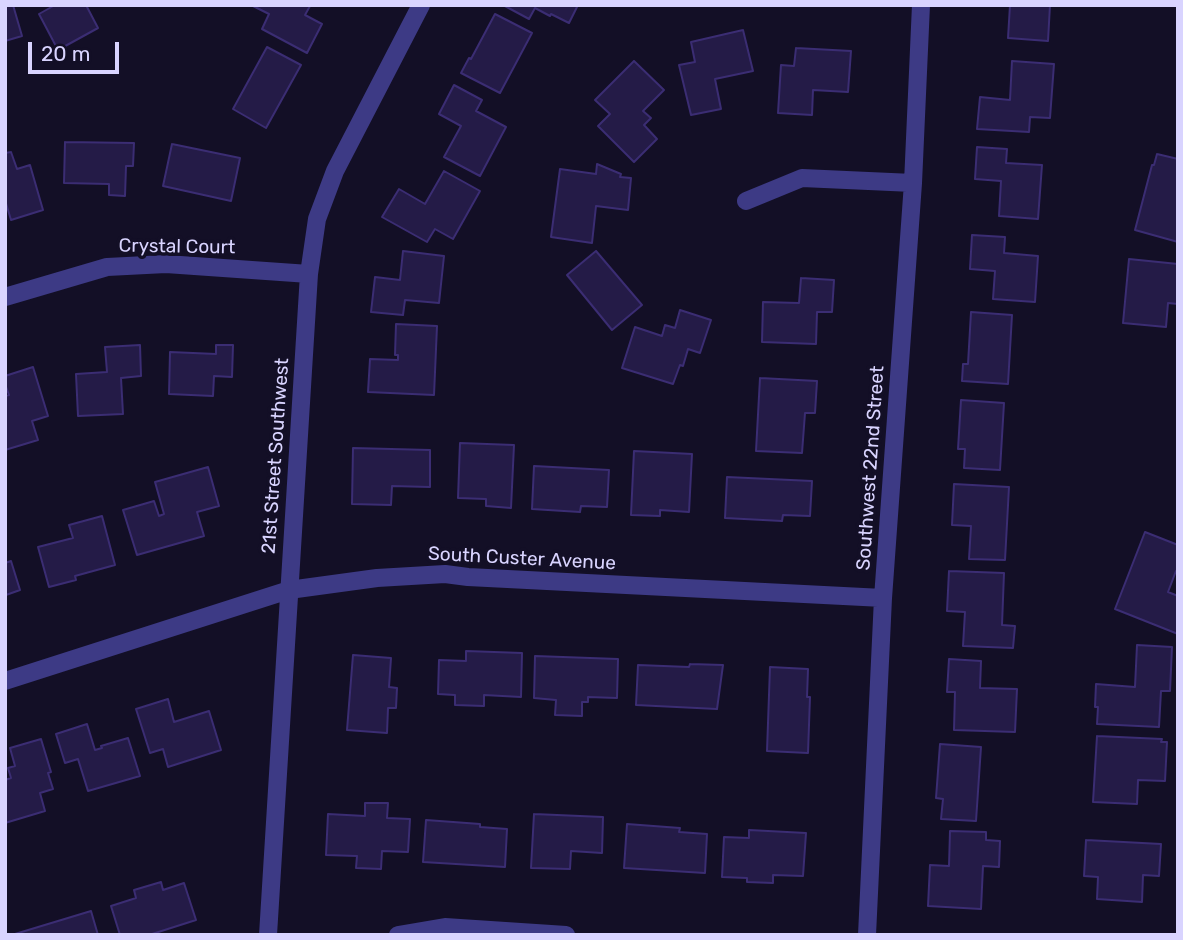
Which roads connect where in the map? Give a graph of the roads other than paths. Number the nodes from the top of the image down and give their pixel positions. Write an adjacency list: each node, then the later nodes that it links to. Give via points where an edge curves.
1 (421, 5): 5 (street, 21st Street Southwest, via 335,171 317,219)
2 (920, 5): 3 (street, Southwest 22nd Street)
3 (913, 183): 4 (street, via 802,178); 8 (street, Southwest 22nd Street)
4 (746, 201)
5 (309, 274): 6 (street, Crystal Court, via 166,264 107,267); 7 (street, 21st Street Southwest)
6 (5, 297)
7 (289, 590): 8 (street, South Custer Avenue, via 444,574); 9 (street, South Custer Avenue); 10 (street, 21st Street Southwest)
8 (883, 598): 13 (street, Southwest 22nd Street)
9 (5, 681)
10 (268, 935)
11 (398, 935): 12 (street, via 444,927)
12 (566, 935)
13 (867, 935)

